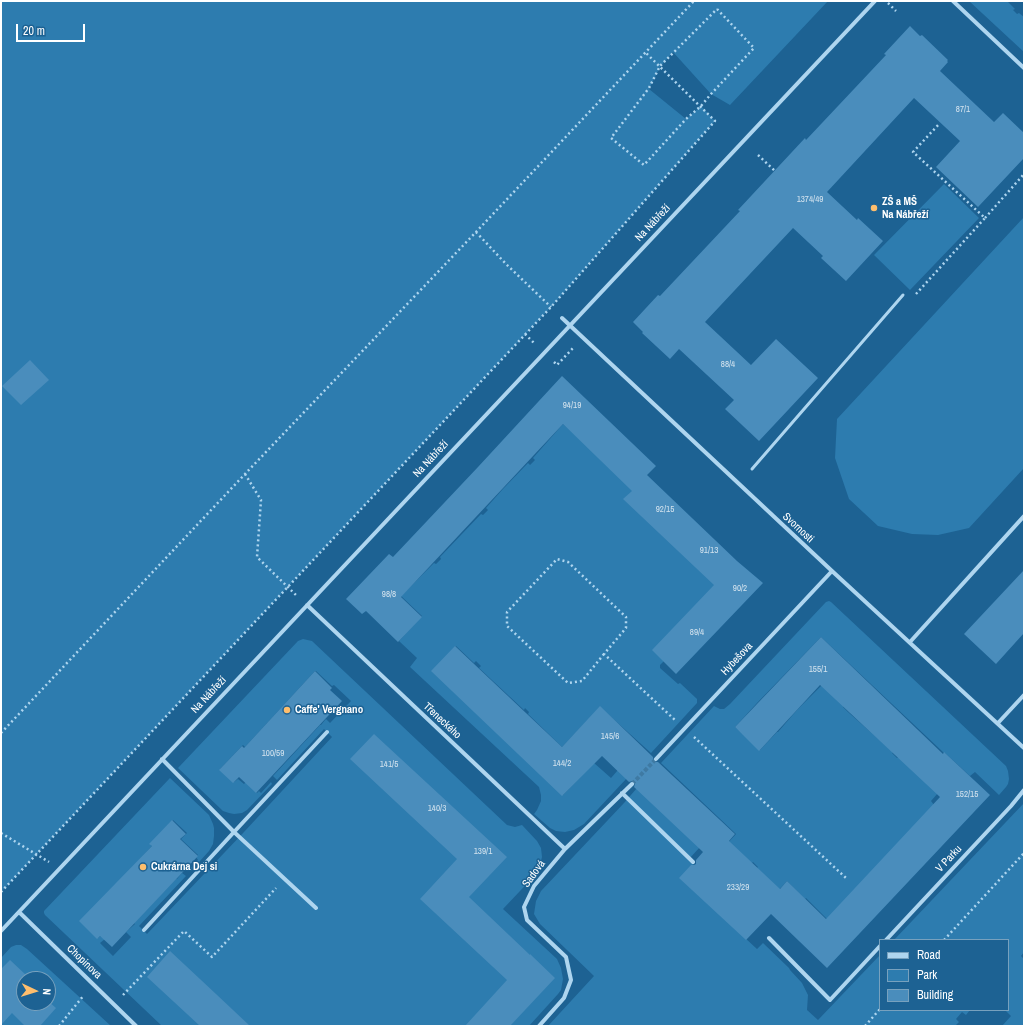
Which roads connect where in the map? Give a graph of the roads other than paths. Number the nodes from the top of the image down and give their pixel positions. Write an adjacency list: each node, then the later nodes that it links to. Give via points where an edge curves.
1 (875, 1): 6 (street, Na Nábřeží)
2 (953, 1): 3 (street)
3 (1024, 68)
4 (903, 295): 7 (lane)
5 (562, 318): 6 (street, Svornosti)
6 (570, 325): 9 (street, Svornosti); 10 (street, Na Nábřeží)
7 (752, 469)
8 (1024, 516): 11 (street)
9 (832, 571): 11 (street, Svornosti); 17 (street, Hybešova)
10 (307, 605): 16 (street, Na Nábřeží); 22 (street, Třeneckého)
11 (910, 642): 13 (street, Svornosti)
12 (1024, 695): 13 (street)
13 (998, 724): 15 (street, Svornosti)
14 (327, 732): 21 (street)
15 (1024, 748)
16 (162, 759): 21 (street); 25 (street, Na Nábřeží)
17 (656, 759)
18 (632, 784): 20 (street, Sadová)
19 (1024, 790): 29 (street, V Parku)
20 (622, 794): 22 (street, Sadová); 23 (street)
21 (234, 832): 24 (street); 27 (street)
22 (565, 850): 32 (street, Sadová, via 534,886 524,907 527,920 566,957 571,980 564,998)
23 (693, 862)
24 (316, 908)
25 (18, 912): 26 (street, Na Nábřeží); 31 (street, Chopinova)
26 (1, 930)
27 (144, 930)
28 (769, 938): 30 (street, via 830,1000)
29 (887, 939)
30 (879, 947)
31 (136, 1026)
32 (539, 1026)

